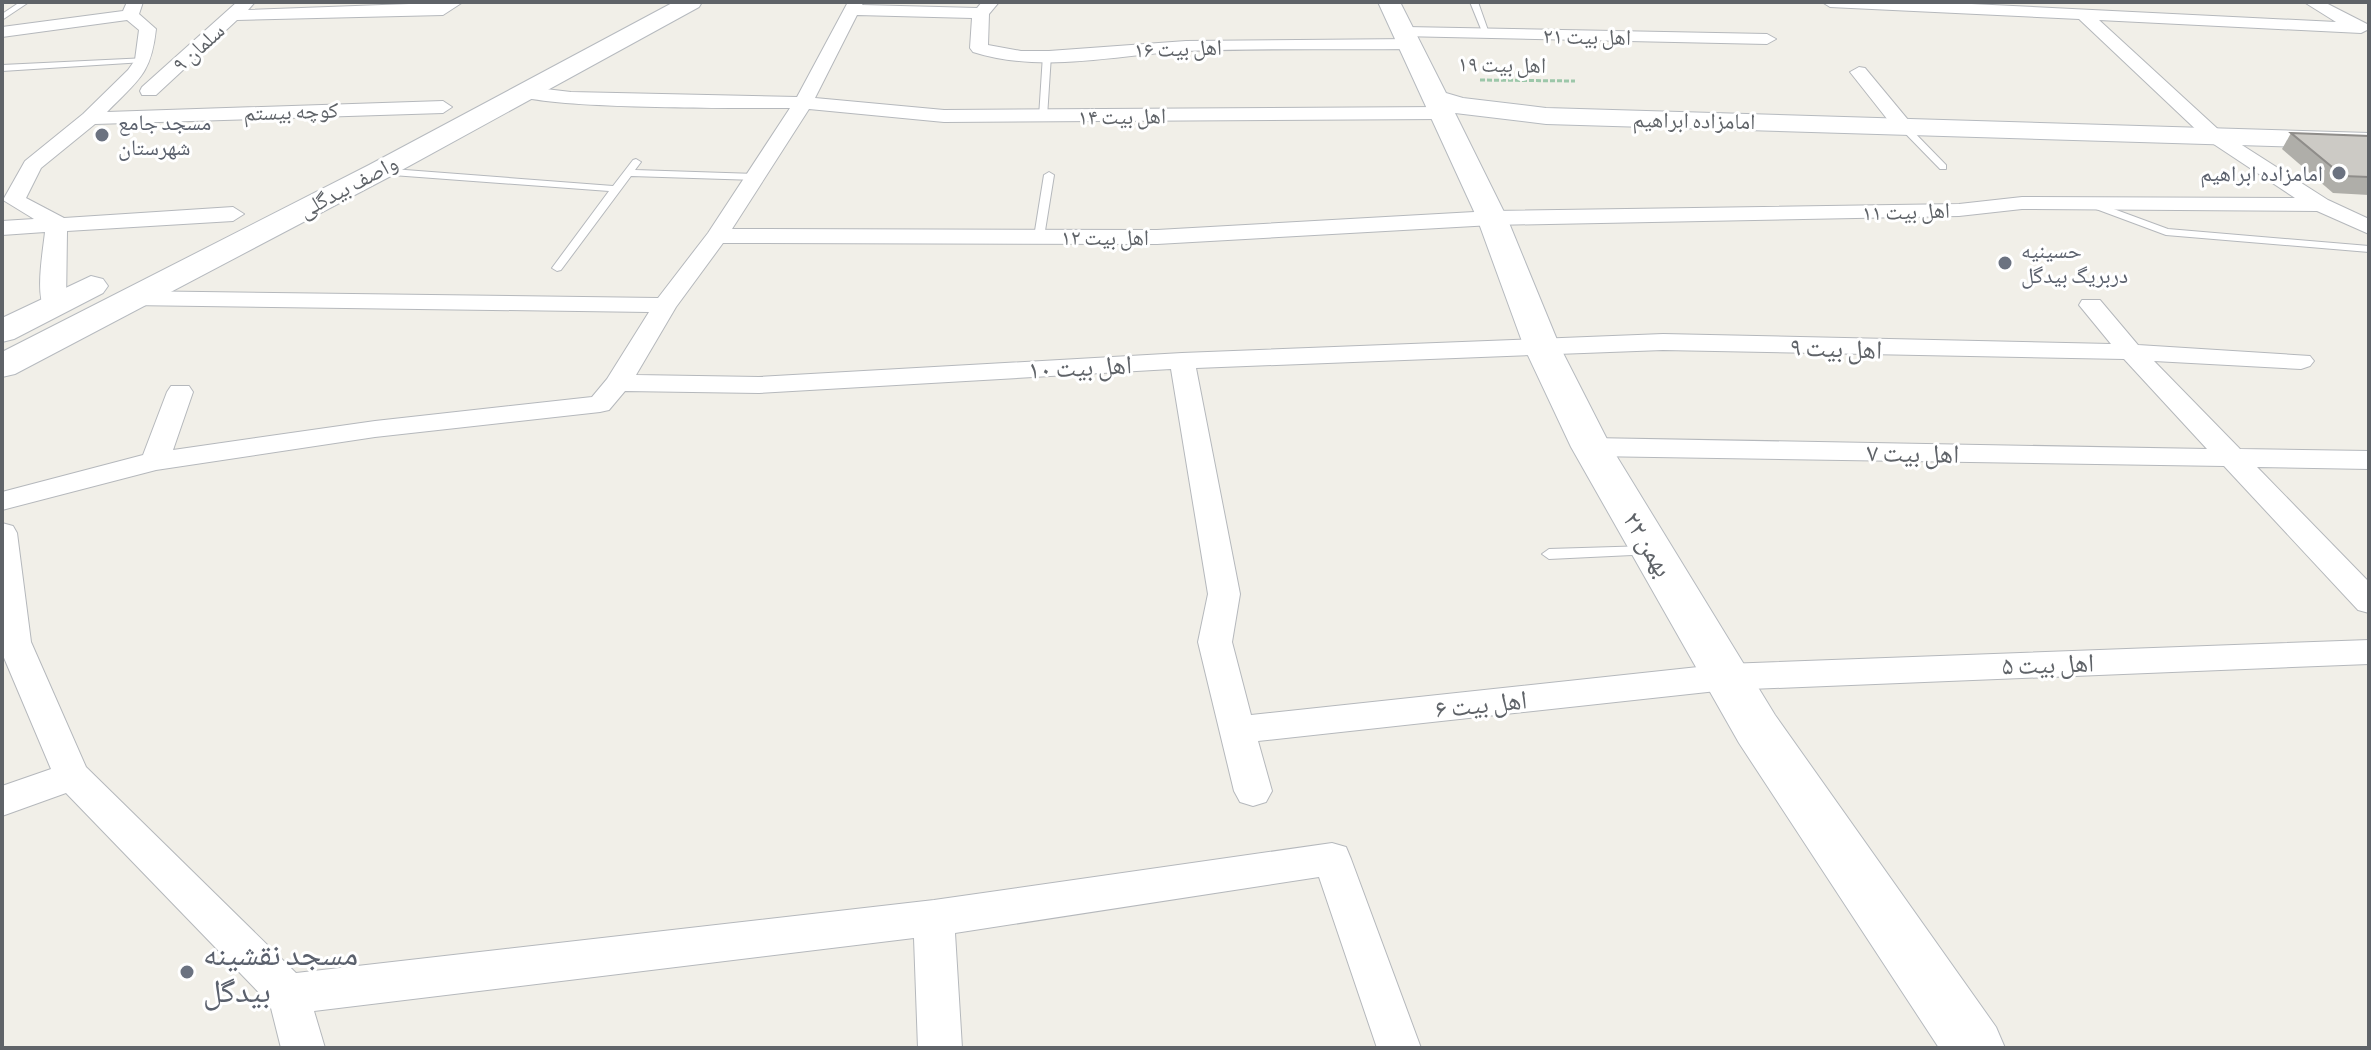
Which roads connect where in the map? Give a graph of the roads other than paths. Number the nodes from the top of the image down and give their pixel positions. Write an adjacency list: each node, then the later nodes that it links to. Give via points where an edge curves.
1 (25, 2): 17 (lane)
2 (247, 2): 15 (street, سلمان ۹)
3 (455, 2): 15 (street, via 443,10)
4 (648, 2): 23 (street, واصف بیدگلی)
5 (691, 2): 24 (street, واصف بیدگلی)
6 (1474, 2): 21 (lane)
7 (1818, 2): 14 (street)
8 (2141, 2): 18 (street)
9 (2312, 2): 19 (street)
10 (1981, 5): 14 (street); 16 (street)
11 (854, 6): 12 (street); 32 (street)
12 (986, 7): 25 (street, اهل بیت ۱۶, via 979,48)
13 (132, 9): 20 (street); 26 (street, via 148,29)
14 (1829, 10)
15 (233, 15): 30 (street, سلمان ۹)
16 (2085, 16): 18 (street); 38 (street)
17 (2, 18)
18 (2160, 19): 19 (street)
19 (2366, 29)
20 (2, 32)
21 (1487, 34): 22 (street, اهل بیت ۲۱); 28 (street, اهل بیت ۲۱)
22 (1767, 39)
23 (570, 42): 24 (street); 33 (street, واصف بیدگلی)
24 (607, 46): 31 (street, واصف بیدگلی)
25 (1047, 55): 28 (street, اهل بیت ۱۶, via 1184,46); 34 (lane)
26 (144, 60): 27 (lane); 35 (street)
27 (2, 68)
28 (1424, 72): 34 (street, اهل بیت ۱۴); 36 (street, امامزاده ابراهیم, via 1505,119); 51 (street, ۲۲ بهمن)
29 (1859, 72): 36 (street)
30 (149, 91)
31 (520, 92): 32 (street, اهل بیت ۱۴, via 571,98); 42 (street, واصف بیدگلی)
32 (803, 103): 34 (street, اهل بیت ۱۴, via 944,116); 45 (street)
33 (443, 107): 35 (street, کوچه بیستم); 37 (street, واصف بیدگلی)
34 (1043, 117)
35 (90, 118): 52 (street, via 32,165 14,200)
36 (1902, 125): 38 (street, امامزاده ابراهیم); 41 (lane)
37 (387, 135)
38 (2213, 135): 39 (street, امامزاده ابراهیم); 49 (street)
39 (2369, 141)
40 (636, 162): 43 (lane)
41 (1943, 167)
42 (379, 171): 46 (lane); 60 (street, واصف بیدگلی)
43 (627, 173): 45 (lane); 46 (lane)
44 (1049, 175): 56 (lane)
45 (756, 177): 55 (street)
46 (616, 189): 59 (lane)
47 (261, 199): 50 (street, واصف بیدگلی)
48 (2092, 204): 49 (street, اهل بیت ۱۱); 51 (street, اهل بیت ۱۱); 58 (lane, via 2166,232)
49 (2320, 205): 53 (street)
50 (233, 214): 52 (street); 57 (street, واصف بیدگلی)
51 (1492, 218): 56 (street, اهل بیت ۱۲, via 1157,237); 65 (street, ۲۲ بهمن)
52 (57, 223): 54 (street); 61 (street)
53 (2369, 227)
54 (2, 228)
55 (717, 236): 56 (street, اهل بیت ۱۲); 62 (street)
56 (1039, 237)
57 (178, 242)
58 (2369, 249)
59 (557, 268)
60 (119, 288): 61 (street, واصف بیدگلی); 62 (street); 69 (street, واصف بیدگلی)
61 (54, 305): 64 (street, واصف بیدگلی)
62 (665, 305): 70 (street)
63 (2091, 305): 66 (street)
64 (2, 332)
65 (1542, 347): 66 (street, اهل بیت ۹, via 1663,342); 67 (street, اهل بیت ۱۰); 72 (street, ۲۲ بهمن)
66 (2131, 352): 68 (street, اهل بیت ۹); 73 (street)
67 (1182, 361): 70 (street, اهل بیت ۱۰, via 759,385); 84 (street, via 1224,594 1215,642)
68 (2301, 361)
69 (2, 366)
70 (618, 383): 75 (street, via 600,404)
71 (180, 392): 75 (street)
72 (1591, 447): 73 (street, اهل بیت ۷); 78 (street, ۲۲ بهمن)
73 (2235, 459): 74 (street, اهل بیت ۷); 80 (street)
74 (2369, 460)
75 (155, 461): 76 (street)
76 (2, 501)
77 (2, 533): 81 (street)
78 (1652, 551): 79 (lane); 83 (street, ۲۲ بهمن)
79 (1549, 554)
80 (2369, 602)
81 (8, 644): 85 (street)
82 (2369, 652): 83 (street, اهل بیت ۵)
83 (1726, 677): 84 (street, اهل بیت ۶); 93 (street, ۲۲ بهمن)
84 (1235, 730): 86 (street)
85 (72, 776): 87 (street); 89 (street)
86 (1253, 791)
87 (2, 801)
88 (934, 918): 89 (street); 91 (street); 92 (street, via 1332,859)
89 (288, 994): 90 (street)
90 (303, 1048)
91 (940, 1048)
92 (1399, 1048)
93 (1974, 1048)

